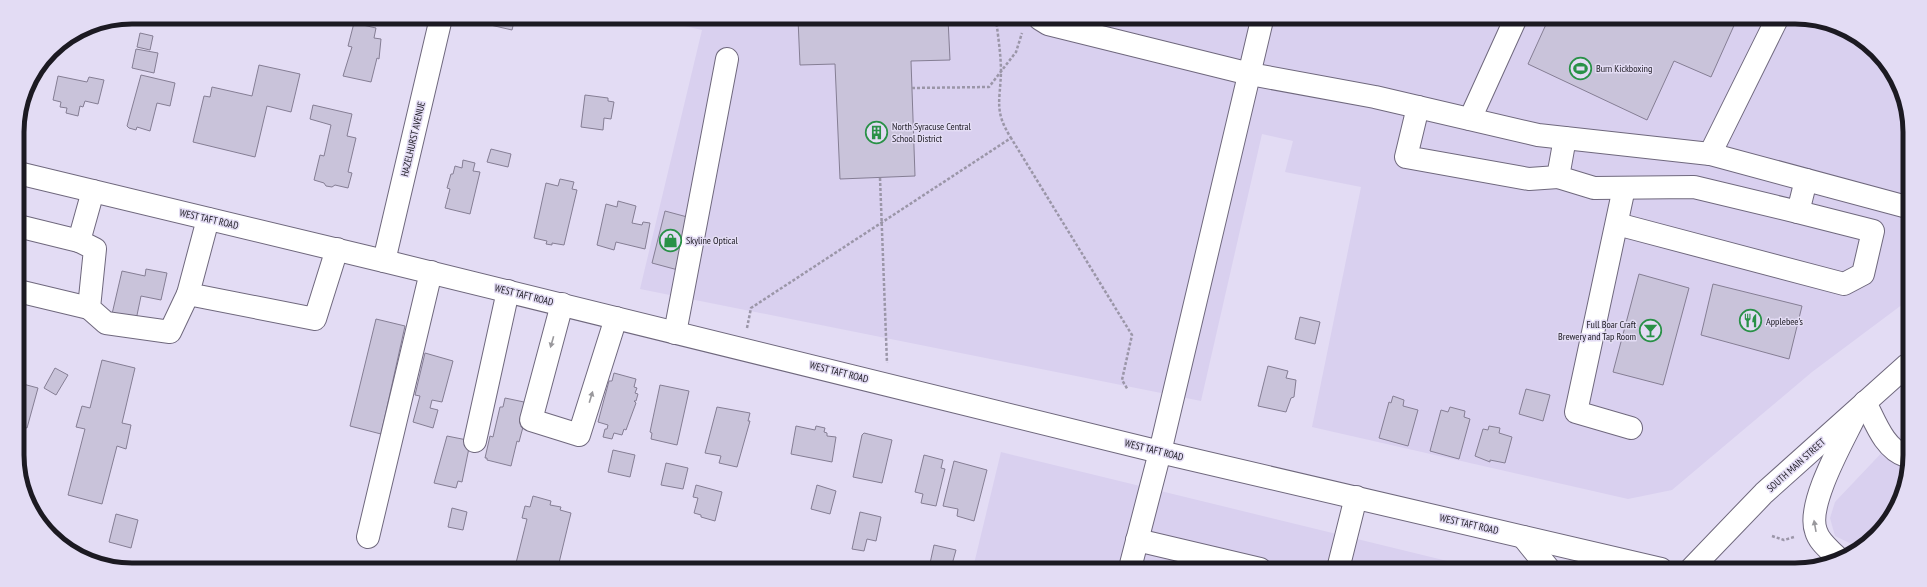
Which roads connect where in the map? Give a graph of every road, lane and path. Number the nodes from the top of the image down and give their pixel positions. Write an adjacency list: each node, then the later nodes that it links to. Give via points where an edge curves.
1 (440, 24): 31 (main road, HAZELHURST AVENUE)
2 (996, 24): 9 (path)
3 (1031, 24): 9 (path)
4 (1048, 24): 10 (main road)
5 (1261, 24): 10 (main road)
6 (1513, 24): 13 (main road)
7 (1775, 24): 16 (main road)
8 (727, 59): 39 (main road)
9 (1001, 72): 11 (path, via 989,87); 14 (path, via 999,114)
10 (1250, 74): 12 (main road); 47 (main road)
11 (912, 88)
12 (1418, 107): 13 (main road); 18 (main road, via 1406,157 1529,179)
13 (1470, 119): 15 (main road, via 1538,135)
14 (1011, 138): 26 (path); 43 (path, via 1132,335 1122,380)
15 (1565, 138): 16 (main road); 18 (main road)
16 (1710, 154): 20 (main road)
17 (24, 174): 22 (main road, WEST TAFT ROAD)
18 (1558, 177): 21 (main road, via 1594,188)
19 (880, 178): 26 (path)
20 (1806, 180): 23 (main road); 24 (main road)
21 (1624, 188): 24 (main road, via 1694,187); 27 (main road)
22 (93, 191): 25 (main road, WEST TAFT ROAD); 29 (main road)
23 (1903, 207)
24 (1798, 212): 27 (main road, via 1873,231 1863,274 1844,284)
25 (208, 219): 30 (main road, WEST TAFT ROAD); 35 (main road)
26 (882, 222): 40 (path, via 750,308); 42 (path)
27 (1617, 224): 45 (main road, via 1576,412)
28 (24, 227): 29 (main road)
29 (79, 240): 37 (main road, via 95,249)
30 (337, 249): 31 (main road, WEST TAFT ROAD); 35 (main road, via 315,319)
31 (384, 261): 32 (main road, WEST TAFT ROAD)
32 (431, 272): 33 (main road, WEST TAFT ROAD); 50 (main road)
33 (508, 291): 36 (main road, WEST TAFT ROAD); 46 (main road)
34 (24, 292): 37 (main road)
35 (188, 294): 37 (main road, via 170,332 106,323)
36 (562, 304): 38 (main road, WEST TAFT ROAD); 38 (main road, one-way to 38, via 531,420 579,435)
37 (89, 308)
38 (616, 318): 39 (main road, WEST TAFT ROAD)
39 (676, 332): 40 (main road, WEST TAFT ROAD)
40 (744, 349): 42 (main road, WEST TAFT ROAD)
41 (1903, 369): 44 (main road, SOUTH MAIN STREET)
42 (887, 384): 47 (main road, WEST TAFT ROAD)
43 (1128, 390)
44 (1863, 404): 48 (main road, via 1889,445); 55 (main road, one-way to 44, via 1822,543 1814,519 1823,482); 61 (main road, SOUTH MAIN STREET, via 1764,493)
45 (1631, 428)
46 (475, 441)
47 (1160, 452): 49 (main road, WEST TAFT ROAD); 54 (main road)
48 (1903, 455)
49 (1356, 497): 53 (main road, WEST TAFT ROAD); 58 (main road)
50 (368, 536)
51 (1772, 536): 52 (path, via 1784,540)
52 (1796, 536)
53 (1523, 537): 59 (main road); 60 (main road, WEST TAFT ROAD)
54 (1137, 540): 56 (main road); 57 (main road)
55 (1835, 555)
56 (1131, 563)
57 (1235, 563)
58 (1340, 563)
59 (1544, 563)
60 (1632, 563)
61 (1697, 563)

